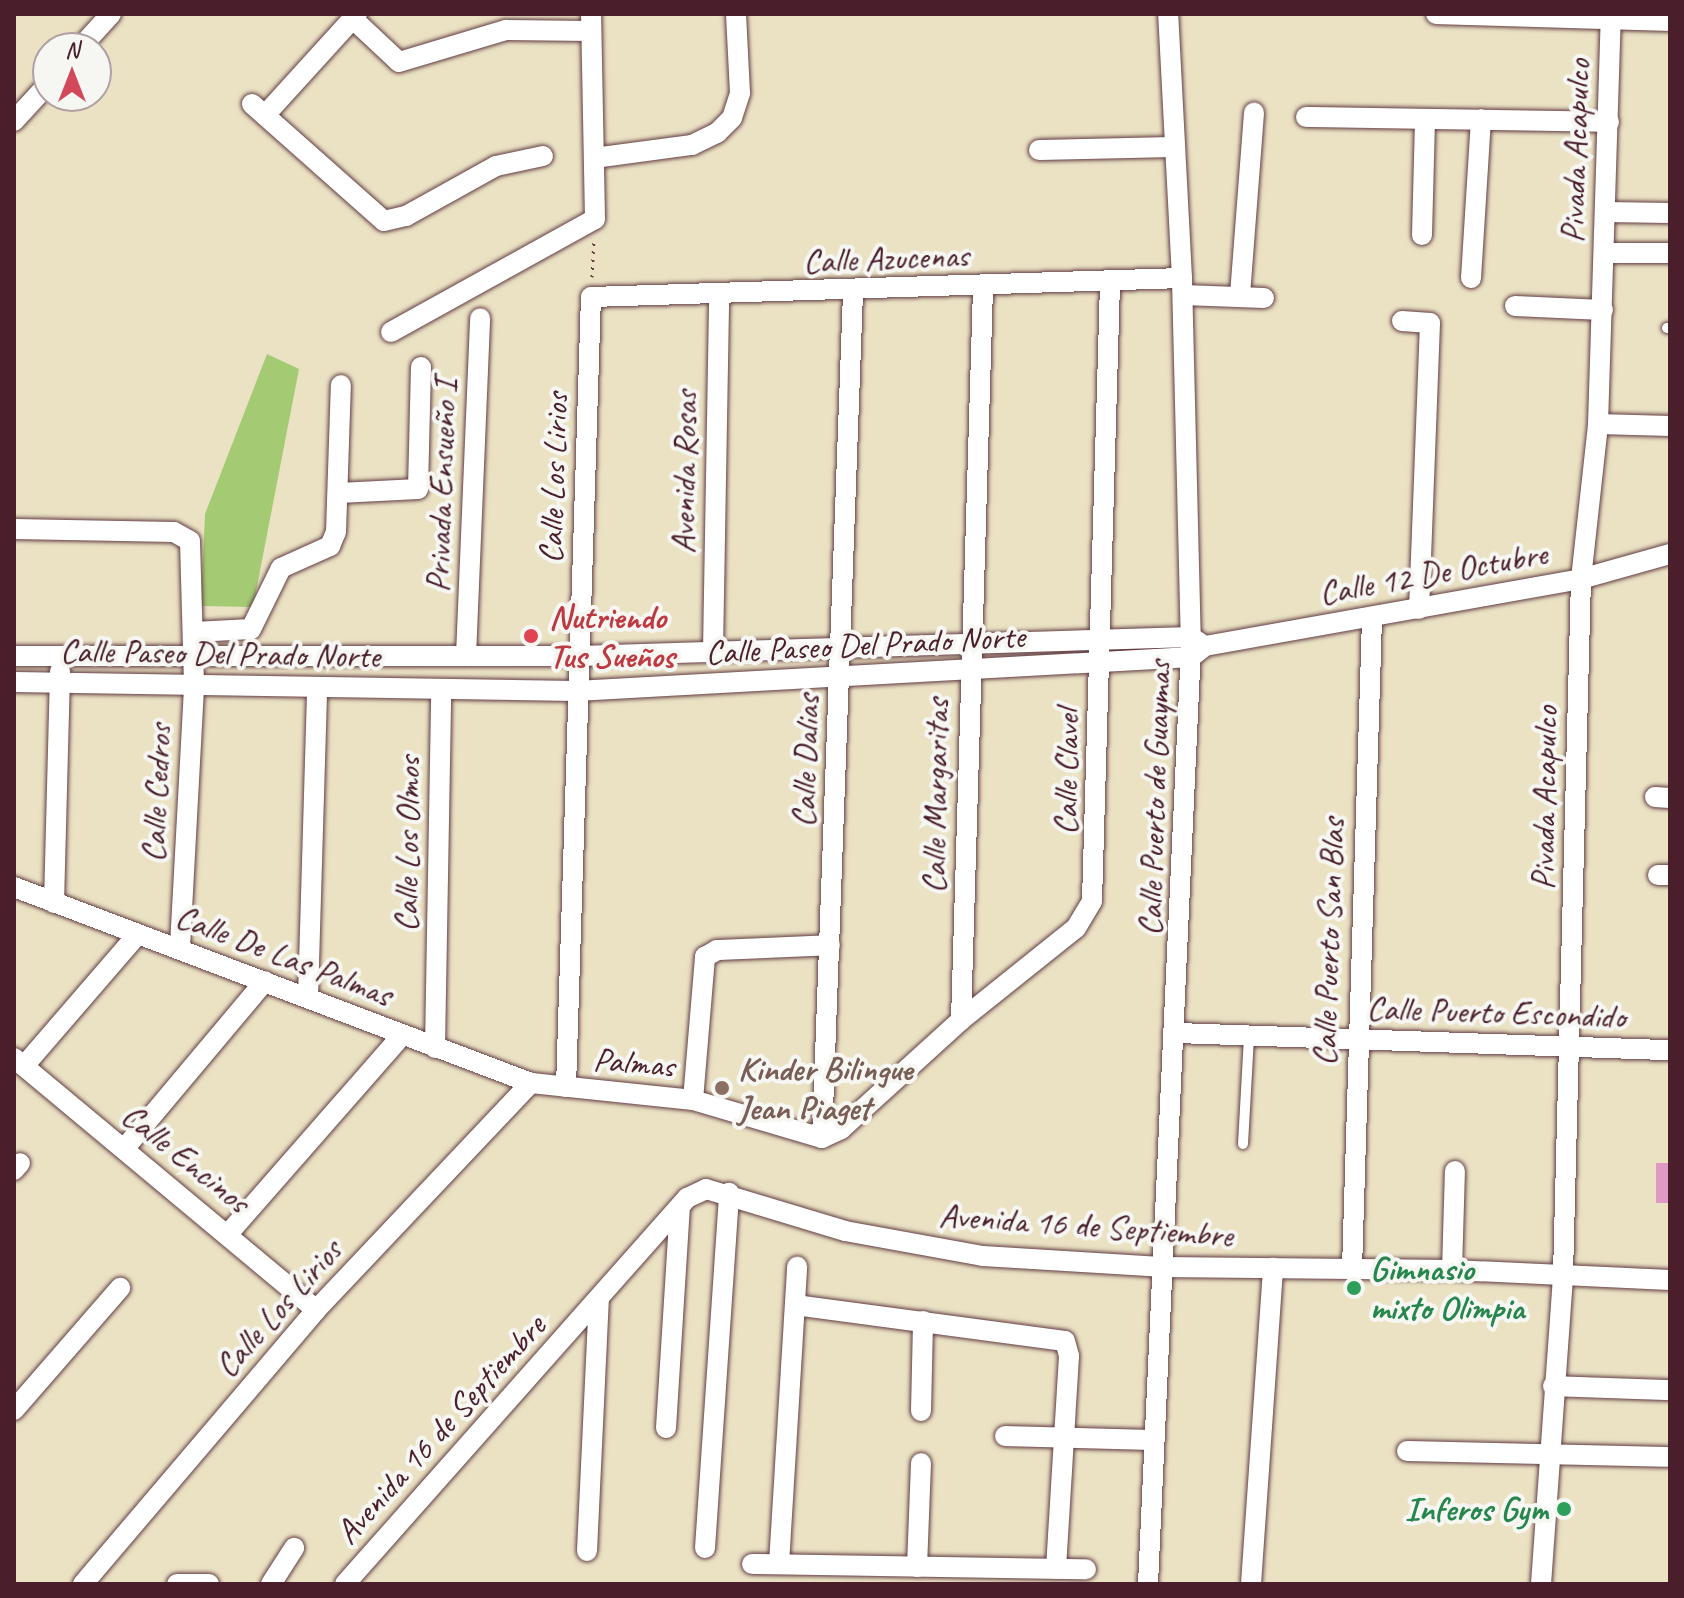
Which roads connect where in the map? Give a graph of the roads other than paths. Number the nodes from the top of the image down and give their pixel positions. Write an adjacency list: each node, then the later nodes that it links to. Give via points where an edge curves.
1 (111, 14): 10 (street)
2 (736, 14): 21 (street, via 740,93 725,125 692,145)
3 (1168, 14): 18 (street, Calle Puerto de Guaymas)
4 (1436, 14): 6 (street)
5 (354, 16): 8 (street, via 399,62); 20 (street, via 259,110 384,221 406,216 496,166)
6 (1611, 17): 7 (street); 17 (street, Pivada Acapulco)
7 (1670, 21)
8 (519, 22): 9 (street)
9 (591, 22): 21 (street)
10 (95, 32)
11 (32, 101): 16 (street)
12 (1254, 113): 33 (street)
13 (1306, 117): 14 (street)
14 (1425, 119): 15 (street); 24 (street)
15 (1481, 119): 17 (street); 27 (street)
16 (14, 121)
17 (1609, 122): 22 (street, Pivada Acapulco)
18 (1174, 147): 19 (street); 30 (street, Calle Puerto de Guaymas)
19 (1039, 150)
20 (543, 156)
21 (594, 158): 40 (street, via 595,219)
22 (1606, 212): 23 (street); 25 (street, Pivada Acapulco)
23 (1670, 213)
24 (1422, 235)
25 (1605, 253): 26 (street); 37 (street, Pivada Acapulco)
26 (1670, 253)
27 (1471, 278)
28 (1110, 282): 29 (street, Calle Azucenas); 30 (street, Calle Azucenas); 52 (street, Calle Clavel)
29 (983, 287): 31 (street, Calle Azucenas); 53 (street, Calle Margaritas)
30 (1182, 287): 33 (street, Calle Azucenas); 55 (street, Calle Puerto de Guaymas)
31 (853, 292): 32 (street, Calle Azucenas); 54 (street, Calle Dalias)
32 (719, 295): 34 (street, Calle Azucenas); 56 (street, Avenida Rosas)
33 (1240, 295): 35 (street, Calle Azucenas)
34 (591, 297): 60 (street, Calle Los Lirios)
35 (1264, 298)
36 (1515, 306): 37 (street)
37 (1603, 310): 43 (street, Pivada Acapulco)
38 (480, 318): 59 (street, Privada Ensueño I)
39 (1402, 321): 49 (street, via 1430,323)
40 (391, 332)
41 (421, 367): 45 (street, via 418,489)
42 (341, 385): 45 (street)
43 (1598, 424): 44 (street); 48 (street, Pivada Acapulco)
44 (1670, 426)
45 (339, 493): 51 (street, via 330,546 281,568 251,629)
46 (14, 529): 51 (street, Calle Cedros, via 174,532 188,537)
47 (1670, 554): 48 (street, Calle 12 De Octubre)
48 (1581, 579): 49 (street, Calle 12 De Octubre); 83 (street, Pivada Acapulco)
49 (1419, 609): 50 (street, Calle 12 De Octubre)
50 (1372, 617): 55 (street, Calle 12 De Octubre); 82 (street, Calle Puerto San Blas)
51 (194, 632): 61 (street, Calle Cedros)
52 (1100, 641): 53 (street, Calle Paseo Del Prado Norte); 55 (street, Calle Paseo Del Prado Norte); 62 (street, Calle Clavel)
53 (970, 644): 54 (street, Calle Paseo Del Prado Norte); 63 (street, Calle Margaritas)
54 (842, 647): 56 (street, Calle Paseo Del Prado Norte); 64 (street, Calle Dalias)
55 (1196, 647): 62 (street, Calle Paseo Del Prado Norte); 79 (street, Calle Puerto de Guaymas)
56 (713, 650): 60 (street, Calle Paseo Del Prado Norte)
57 (14, 656): 58 (street, Calle Paseo Del Prado Norte)
58 (59, 656): 61 (street, Calle Paseo Del Prado Norte); 66 (street)
59 (466, 656): 60 (street, Calle Paseo Del Prado Norte); 61 (street, Calle Paseo Del Prado Norte)
60 (579, 656): 70 (street, Calle Los Lirios)
61 (191, 658): 67 (street, Calle Cedros)
62 (1100, 664): 63 (street, Calle Paseo Del Prado Norte); 78 (street, Calle Clavel, via 1095,884 1086,917)
63 (970, 672): 64 (street, Calle Paseo Del Prado Norte); 78 (street, Calle Margaritas)
64 (841, 676): 70 (street, Calle Paseo Del Prado Norte); 74 (street, Calle Dalias)
65 (14, 682): 66 (street, Calle Paseo Del Prado Norte)
66 (60, 682): 67 (street, Calle Paseo Del Prado Norte); 72 (street)
67 (194, 688): 68 (street, Calle Paseo Del Prado Norte); 75 (street, Calle Cedros)
68 (317, 689): 69 (street, Calle Paseo Del Prado Norte); 77 (street)
69 (441, 689): 70 (street, Calle Paseo Del Prado Norte); 84 (street, Calle Los Olmos)
70 (576, 691): 88 (street, Calle Los Lirios)
71 (14, 887): 72 (street, Calle De Las Palmas)
72 (54, 903): 73 (street, Calle De Las Palmas)
73 (138, 934): 75 (street, Calle De Las Palmas); 86 (street)
74 (830, 945): 89 (street, via 717,950 705,957); 90 (street, Calle Dalias)
75 (180, 949): 76 (street, Calle De Las Palmas)
76 (265, 981): 77 (street, Calle De Las Palmas); 92 (street)
77 (308, 997): 80 (street, Calle De Las Palmas)
78 (961, 1020): 90 (street, Calle Clavel, via 841,1129)
79 (1177, 1033): 81 (street, Calle Puerto Escondido); 98 (street, Calle Puerto de Guaymas)
80 (402, 1035): 84 (street, Calle De Las Palmas); 96 (street)
81 (1249, 1035): 82 (street, Calle Puerto Escondido); 91 (lane)
82 (1356, 1039): 83 (street, Calle Puerto Escondido); 100 (street, Calle Puerto San Blas)
83 (1570, 1046): 85 (street, Calle Puerto Escondido); 102 (street, Pivada Acapulco)
84 (435, 1048): 87 (street, Calle De Las Palmas)
85 (1670, 1050)
86 (19, 1062): 92 (street, Calle Encinos)
87 (531, 1083): 88 (street, Palmas); 107 (street, Calle Los Lirios)
88 (566, 1087): 89 (street, Palmas)
89 (693, 1100): 90 (street, Palmas)
90 (822, 1138)
91 (1243, 1144)
92 (124, 1149): 96 (street, Calle Encinos)
93 (1455, 1171): 101 (street)
94 (729, 1193): 95 (street, Avenida 16 de Septiembre, via 697,1191); 98 (street, Avenida 16 de Septiembre, via 845,1231 938,1249); 122 (street)
95 (680, 1206): 105 (street, Avenida 16 de Septiembre); 113 (street)
96 (228, 1234): 107 (street, Calle Encinos)
97 (797, 1267): 106 (street)
98 (1161, 1267): 99 (street, Avenida 16 de Septiembre); 116 (street, Calle Puerto de Guaymas)
99 (1273, 1268): 100 (street, Avenida 16 de Septiembre); 135 (street)
100 (1352, 1269): 101 (street, Avenida 16 de Septiembre)
101 (1452, 1270): 102 (street, Avenida 16 de Septiembre)
102 (1563, 1275): 103 (street, Avenida 16 de Septiembre); 109 (street, Pivada Acapulco)
103 (1670, 1280)
104 (120, 1288): 111 (street)
105 (599, 1298): 123 (street); 133 (street, Avenida 16 de Septiembre)
106 (795, 1305): 108 (street); 125 (street)
107 (316, 1310): 129 (street, Calle Los Lirios)
108 (923, 1321): 112 (street); 115 (street, via 1065,1341)
109 (1553, 1386): 110 (street); 118 (street, Pivada Acapulco)
110 (1670, 1390)
111 (14, 1410)
112 (921, 1411)
113 (666, 1428)
114 (1005, 1436): 115 (street)
115 (1065, 1438): 116 (street); 127 (street)
116 (1151, 1440): 134 (street, Calle Puerto de Guaymas)
117 (1407, 1451): 118 (street)
118 (1550, 1453): 119 (street); 136 (street, Pivada Acapulco)
119 (1667, 1457)
120 (921, 1463): 126 (street)
121 (294, 1548): 132 (street)
122 (705, 1548)
123 (587, 1551)
124 (752, 1564): 125 (street)
125 (779, 1564): 126 (street)
126 (917, 1567): 127 (street)
127 (1056, 1569): 128 (street)
128 (1086, 1569)
129 (83, 1584)
130 (177, 1584): 131 (street)
131 (209, 1584)
132 (271, 1584)
133 (345, 1584)
134 (1148, 1584)
135 (1251, 1584)
136 (1541, 1584)

